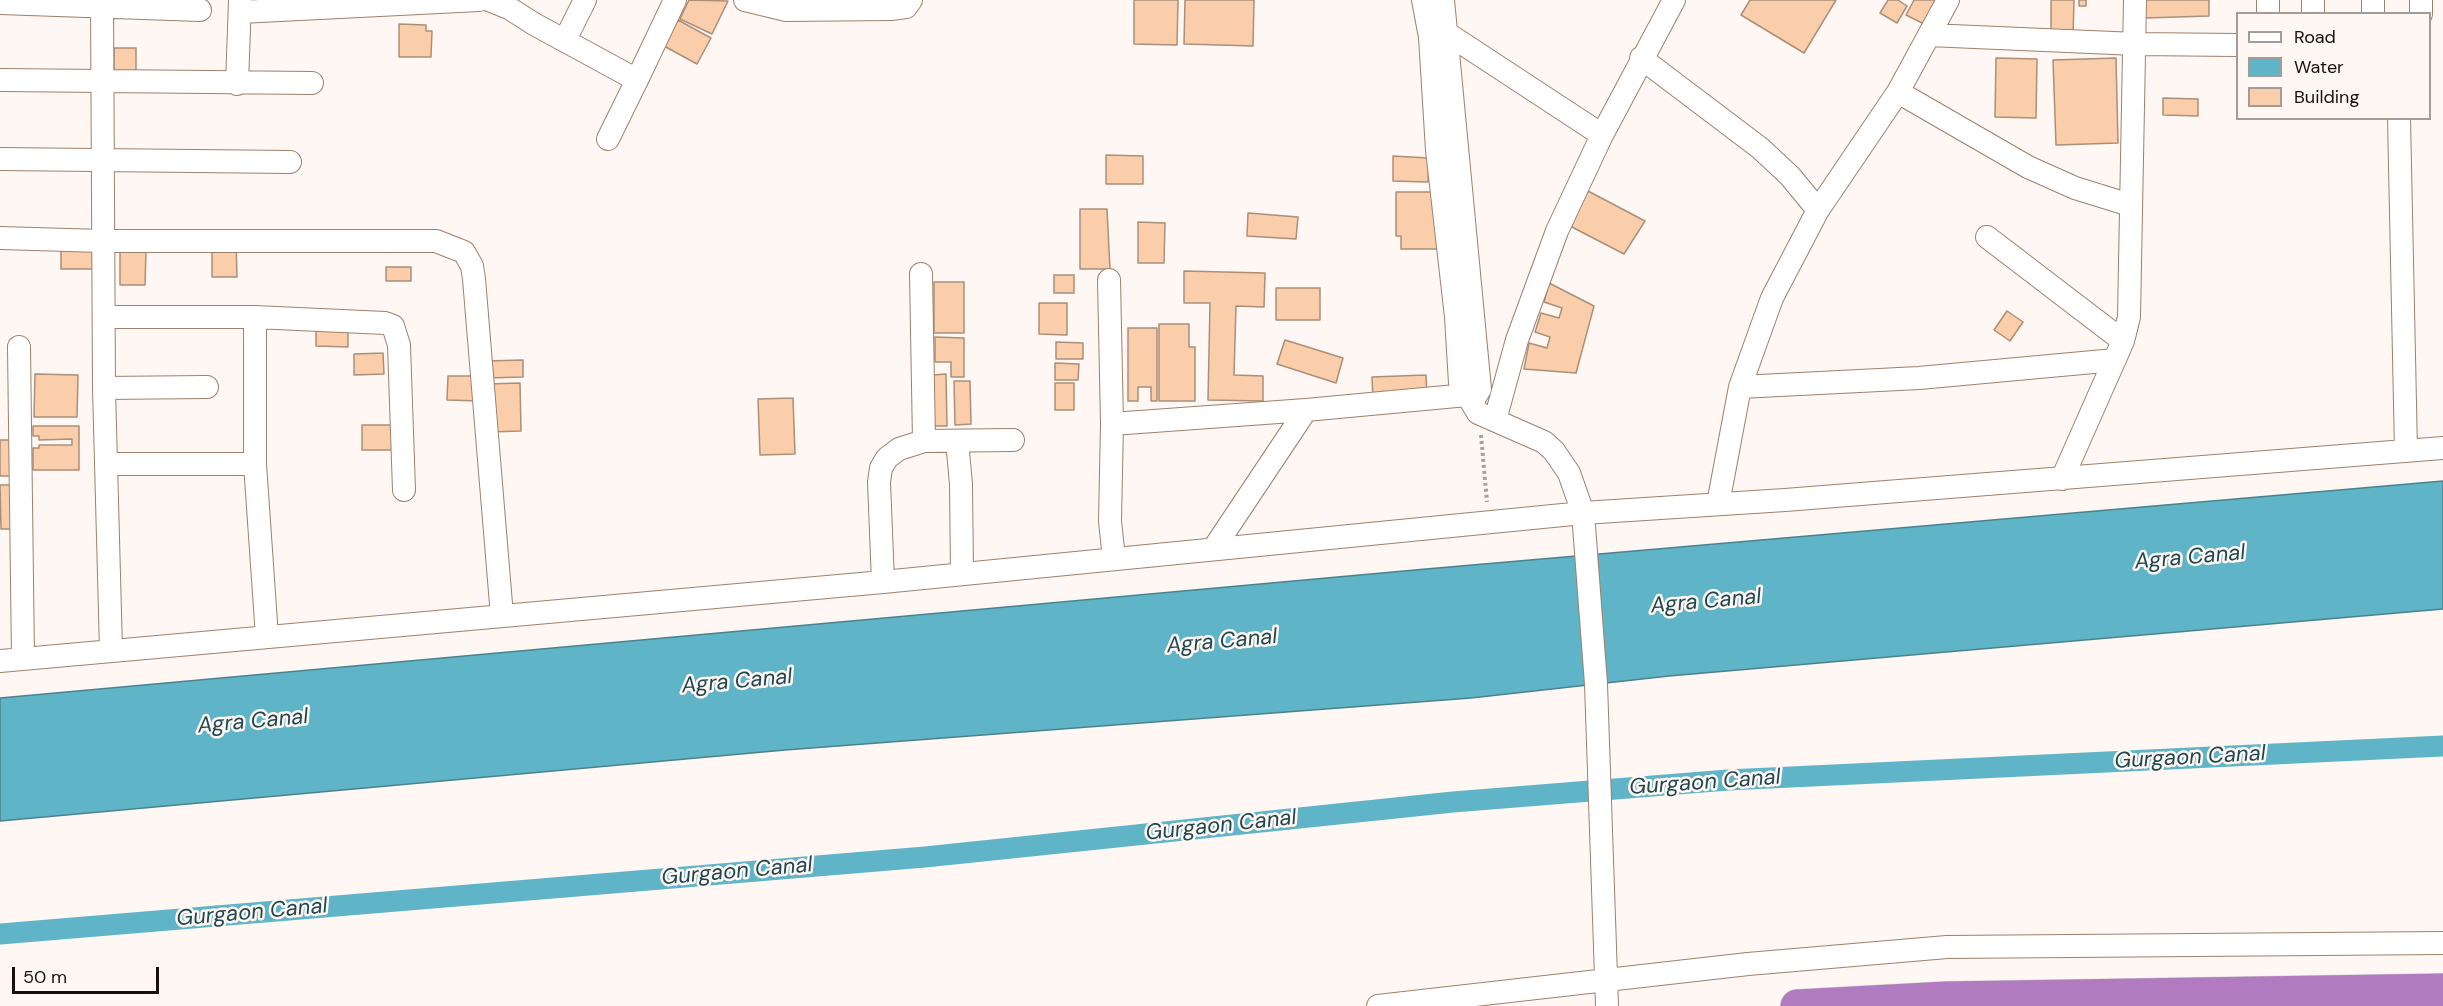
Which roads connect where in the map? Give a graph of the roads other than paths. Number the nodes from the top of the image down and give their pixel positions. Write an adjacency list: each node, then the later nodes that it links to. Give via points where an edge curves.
1 (479, 0): 14 (street)
2 (489, 0): 18 (street)
3 (585, 0): 18 (street)
4 (675, 0): 24 (street)
5 (745, 0): 6 (street, via 786,10 898,8 906,7)
6 (911, 0)
7 (1674, 0): 21 (street)
8 (1948, 0): 17 (street)
9 (2136, 0): 19 (street)
10 (34, 2): 11 (street); 12 (street)
11 (0, 3)
12 (102, 4): 15 (street); 23 (street)
13 (1434, 5): 16 (street); 48 (street, via 1430,37 1437,150 1460,382)
14 (240, 6): 26 (street)
15 (200, 10)
16 (1448, 34): 29 (street); 48 (street, via 1480,389)
17 (1929, 35): 19 (street); 27 (street)
18 (566, 40): 24 (street)
19 (2136, 44): 20 (street); 34 (street)
20 (2236, 45)
21 (1641, 58): 29 (street); 35 (street, via 1760,148)
22 (0, 80): 23 (street)
23 (102, 80): 26 (street); 32 (street)
24 (637, 80): 30 (street)
25 (312, 83): 26 (street)
26 (237, 84)
27 (1898, 92): 34 (street, via 2028,167 2075,188); 35 (street)
28 (2399, 120): 55 (street)
29 (1602, 135): 48 (street)
30 (608, 139)
31 (0, 159): 32 (street)
32 (103, 160): 33 (street); 38 (street)
33 (290, 162)
34 (2130, 205): 44 (street, via 2131,292 2129,318)
35 (1818, 210): 46 (street, via 1772,298)
36 (1987, 237): 44 (street)
37 (0, 238): 38 (street)
38 (102, 241): 42 (street); 66 (street, via 436,241 464,252 474,279)
39 (921, 274): 52 (street)
40 (1109, 279): 50 (street)
41 (255, 317): 42 (street); 57 (street); 59 (street, via 393,326 399,345)
42 (105, 318): 47 (street)
43 (19, 347): 69 (street)
44 (2119, 350): 46 (street, via 1919,378); 58 (street)
45 (207, 387): 47 (street)
46 (1740, 387): 60 (street)
47 (104, 388): 56 (street)
48 (1478, 408): 49 (street); 61 (street, via 1554,451 1569,473)
49 (1306, 410): 50 (street); 62 (street)
50 (1112, 424): 63 (street, via 1110,521)
51 (1013, 440): 53 (street)
52 (924, 441): 53 (street); 65 (street, via 899,449 881,468)
53 (957, 441): 64 (street)
54 (2443, 448): 55 (street)
55 (2406, 451): 58 (street)
56 (106, 464): 57 (street); 68 (street)
57 (255, 464): 67 (street)
58 (2062, 479): 60 (street)
59 (404, 490)
60 (1718, 504): 61 (street)
61 (1583, 513): 62 (street); 72 (street, via 1600,756)
62 (1214, 548): 63 (street)
63 (1114, 559): 64 (street)
64 (962, 574): 65 (street)
65 (883, 582): 66 (street)
66 (502, 616): 67 (street)
67 (267, 637): 68 (street)
68 (111, 650): 69 (street)
69 (23, 658): 70 (street)
70 (0, 661)
71 (2443, 943): 72 (street, via 1947,947)
72 (1607, 980): 74 (street); 75 (street)
73 (2443, 990): 76 (highway, via 1958,998)
74 (1378, 1006)
75 (1607, 1006)
76 (1797, 1006)

